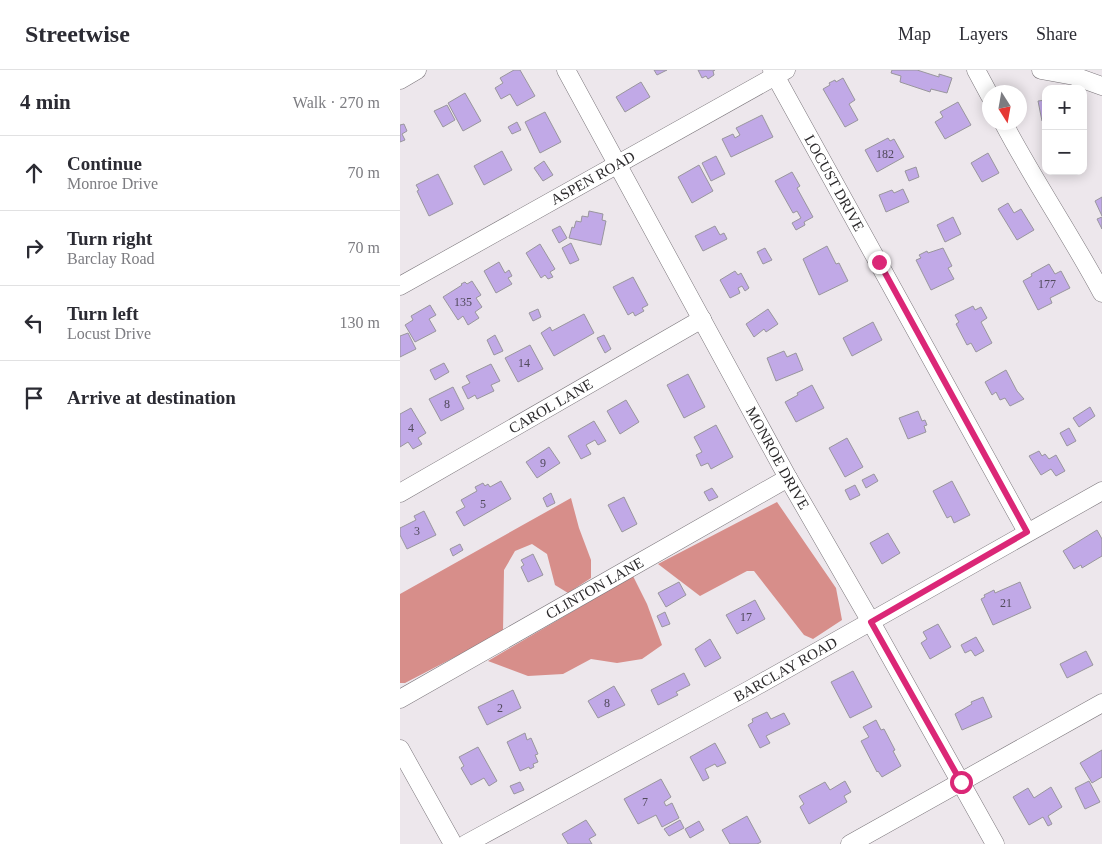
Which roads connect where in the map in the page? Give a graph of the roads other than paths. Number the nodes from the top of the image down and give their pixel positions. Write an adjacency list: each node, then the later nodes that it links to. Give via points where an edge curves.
1 (417, 70): 6 (street)
2 (566, 70): 10 (street, MONROE DRIVE)
3 (976, 70): 7 (street)
4 (1041, 70): 8 (street, via 1074,76)
5 (778, 72): 10 (street, ASPEN ROAD); 17 (street, LOCUST DRIVE)
6 (400, 80)
7 (984, 85)
8 (1102, 86)
9 (1007, 130): 12 (street)
10 (618, 164): 11 (street, ASPEN ROAD); 13 (street, MONROE DRIVE)
11 (400, 286)
12 (1102, 293)
13 (702, 319): 14 (street, MONROE DRIVE); 16 (street, CAROL LANE)
14 (788, 478): 18 (street, MONROE DRIVE); 19 (street, CLINTON LANE)
15 (1102, 491): 17 (street, BARCLAY ROAD)
16 (400, 493)
17 (1027, 532): 18 (street, BARCLAY ROAD)
18 (871, 622): 22 (street, MONROE DRIVE); 24 (street, BARCLAY ROAD)
19 (400, 699)
20 (1102, 702): 22 (street)
21 (400, 749): 23 (street)
22 (961, 782): 25 (street); 26 (street, MONROE DRIVE)
23 (453, 844)
24 (466, 844)
25 (850, 844)
26 (995, 844)

